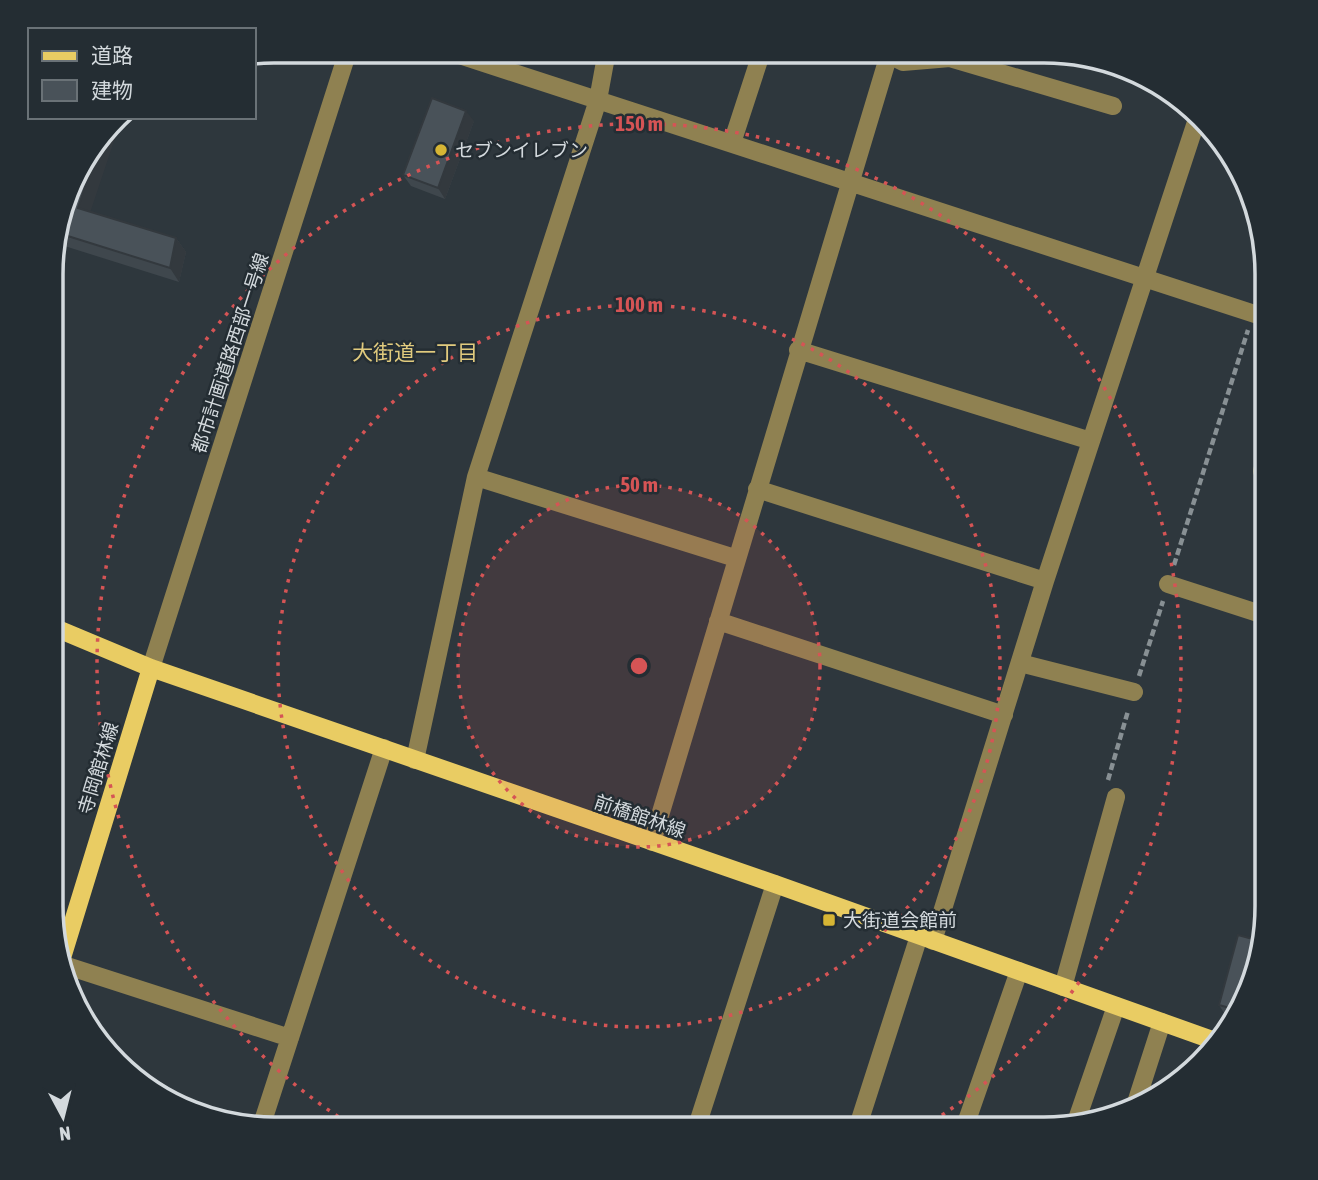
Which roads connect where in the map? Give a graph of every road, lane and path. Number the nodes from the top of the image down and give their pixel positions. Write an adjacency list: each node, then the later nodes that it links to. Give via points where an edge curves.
1 (344, 63): 26 (street, 都市計画道路西部一号線)
2 (484, 63): 7 (street)
3 (605, 63): 7 (street)
4 (758, 63): 10 (street)
5 (887, 63): 11 (street)
6 (967, 63): 8 (street)
7 (598, 100): 10 (street); 17 (street)
8 (1113, 106)
9 (1195, 127): 12 (street)
10 (732, 143): 11 (street)
11 (852, 182): 12 (street); 15 (street)
12 (1145, 277): 13 (street); 16 (street)
13 (1255, 314)
14 (1255, 331): 21 (path)
15 (798, 350): 16 (street); 18 (street)
16 (1091, 441): 20 (street)
17 (476, 477): 19 (street); 30 (street)
18 (757, 489): 19 (street); 20 (street)
19 (736, 558): 23 (street)
20 (1045, 581): 25 (street)
21 (1168, 584): 22 (street); 27 (path)
22 (1255, 612)
23 (718, 621): 28 (street); 32 (street)
24 (63, 631): 26 (main road, 前橋館林線)
25 (1020, 663): 27 (street); 28 (street)
26 (151, 668): 29 (main road, 前橋館林線); 35 (main road, 寺岡館林線)
27 (1134, 692): 31 (path)
28 (1004, 715): 34 (street)
29 (384, 748): 30 (main road, 前橋館林線); 41 (street)
30 (415, 760): 32 (main road, 前橋館林線)
31 (1111, 791): 38 (street)
32 (652, 842): 33 (main road, 前橋館林線)
33 (775, 884): 34 (main road, 前橋館林線); 46 (street)
34 (926, 938): 37 (main road, 前橋館林線); 47 (street)
35 (67, 944)
36 (72, 966): 41 (street)
37 (1019, 971): 38 (main road, 前橋館林線); 48 (street)
38 (1063, 987): 39 (main road, 前橋館林線)
39 (1116, 1006): 40 (main road, 前橋館林線); 44 (street)
40 (1162, 1022): 42 (main road, 前橋館林線); 43 (street)
41 (290, 1038): 45 (street)
42 (1208, 1038)
43 (1139, 1094)
44 (1079, 1114)
45 (264, 1117)
46 (700, 1117)
47 (861, 1117)
48 (968, 1117)

